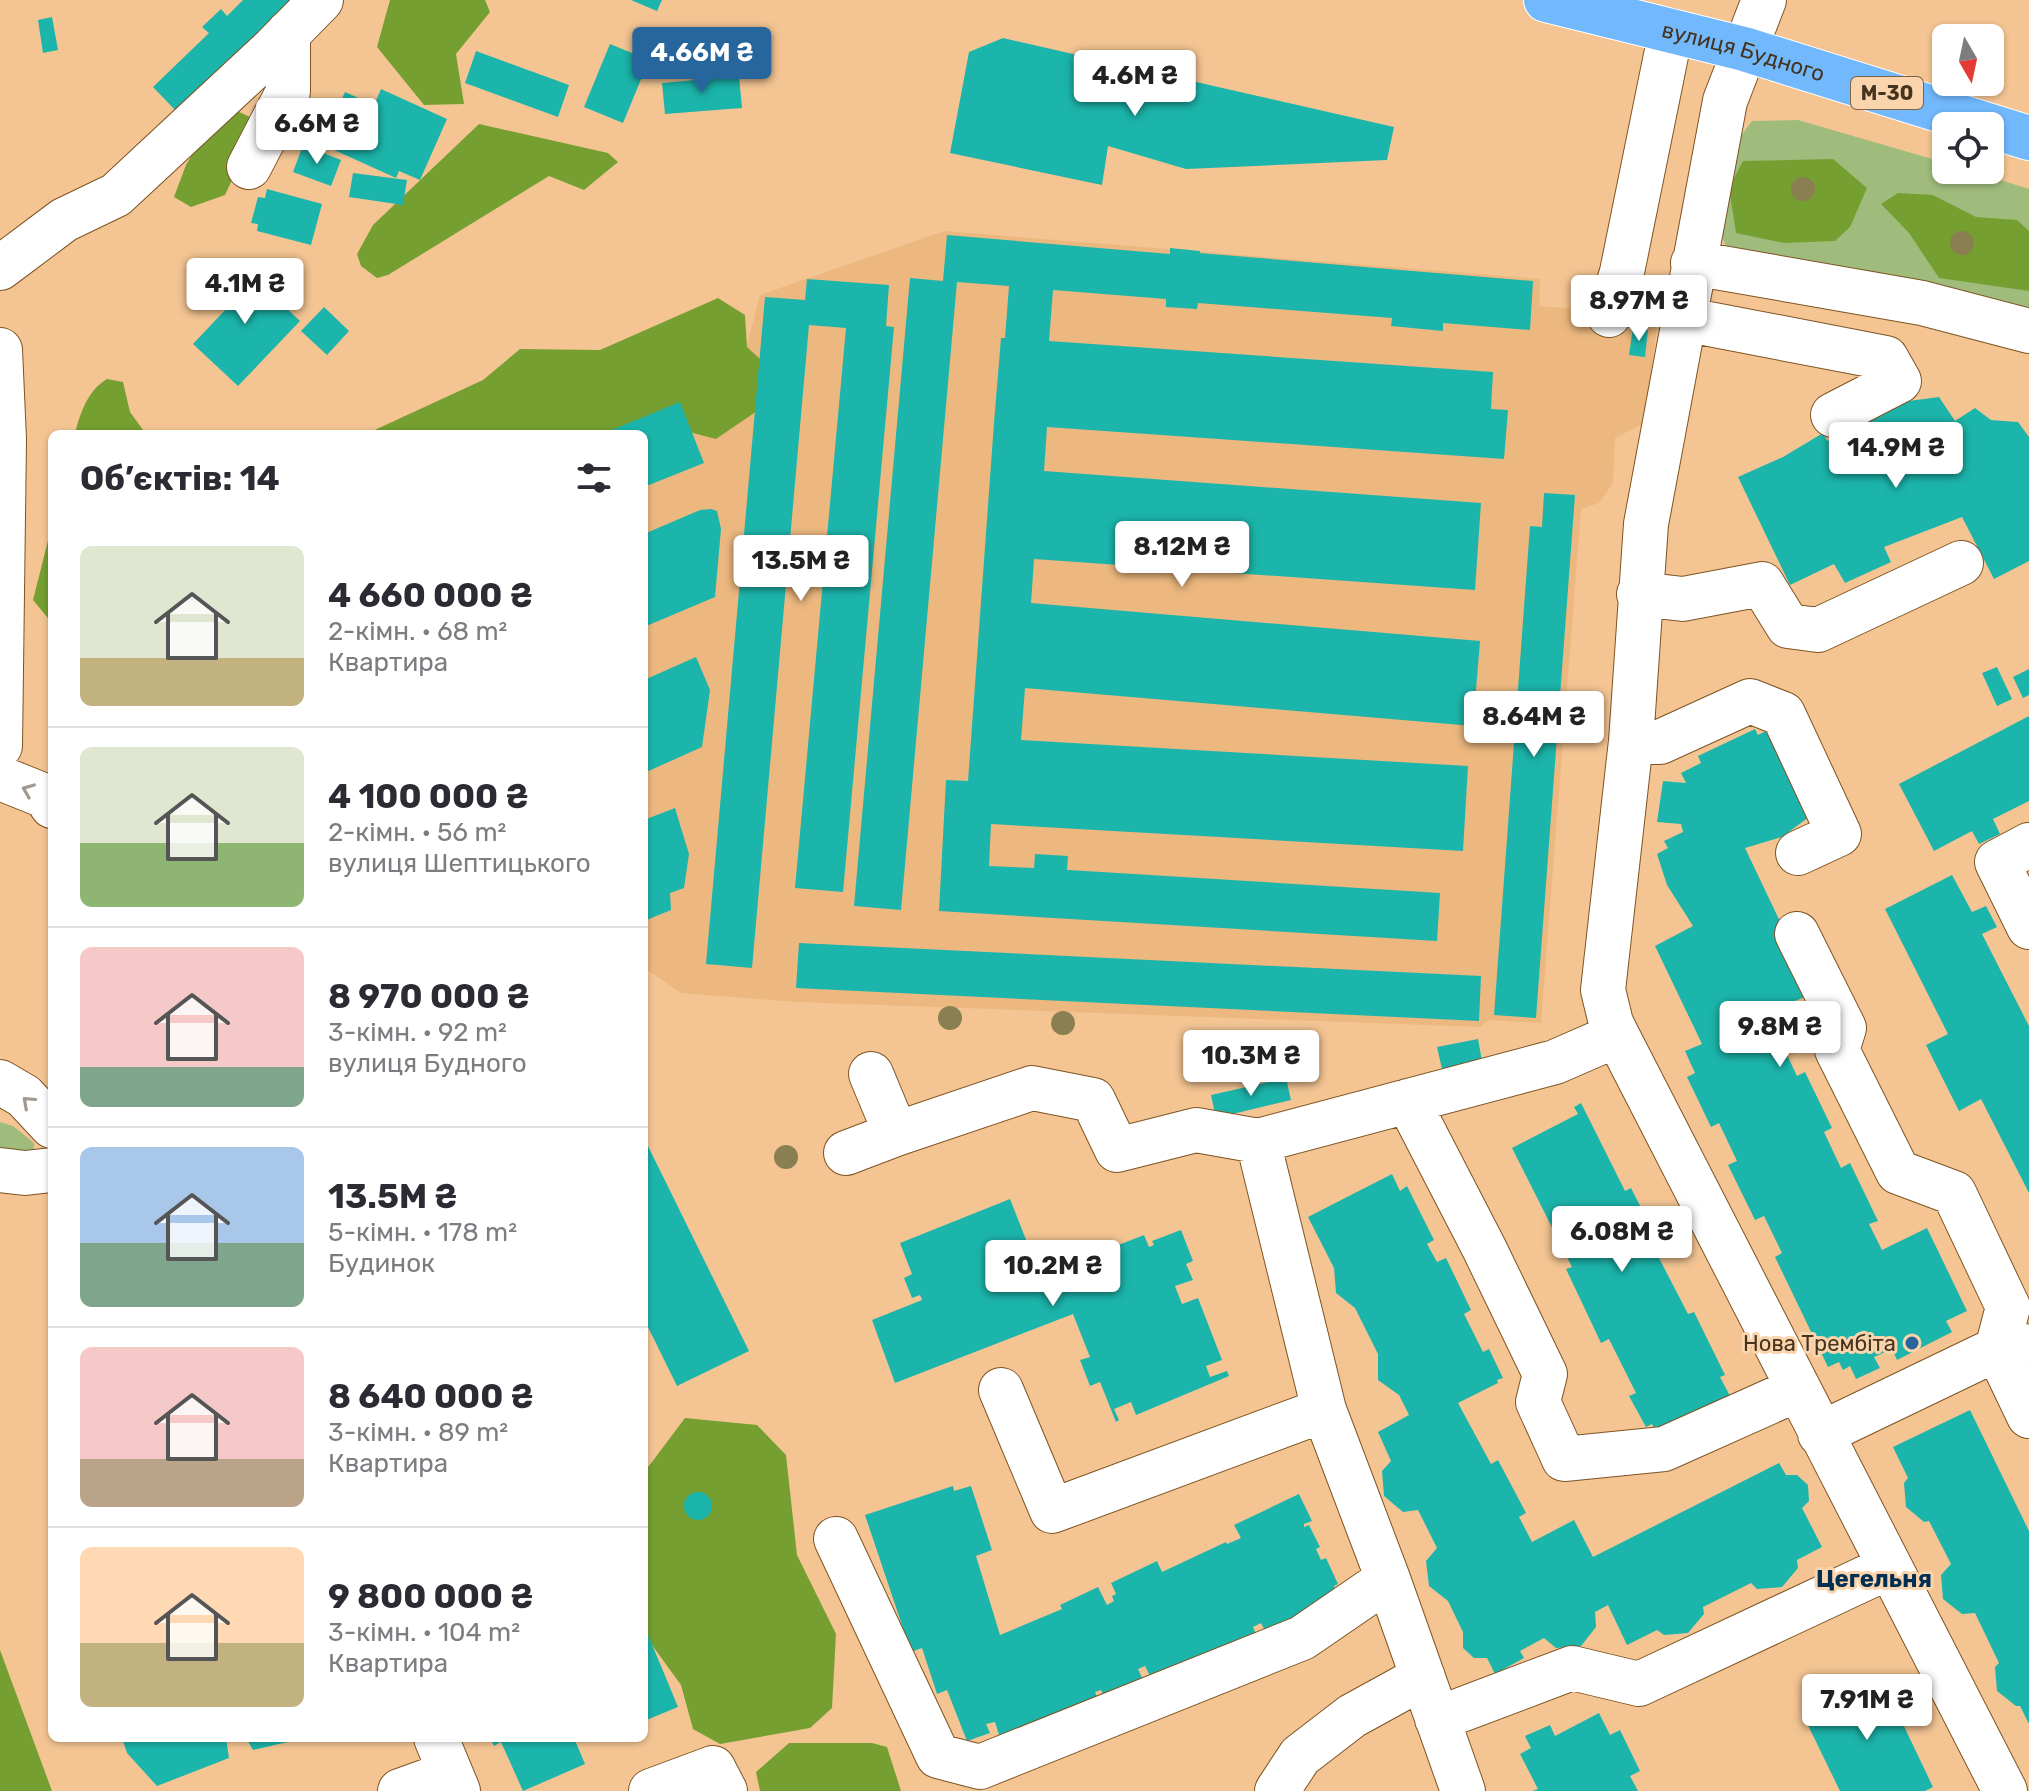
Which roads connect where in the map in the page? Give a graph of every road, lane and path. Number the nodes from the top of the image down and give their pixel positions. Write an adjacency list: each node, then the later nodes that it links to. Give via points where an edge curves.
1 (321, 0): 5 (street)
2 (1546, 0): 4 (highway, вулиця Будного / М-30)
3 (1764, 0): 6 (street)
4 (1671, 31): 6 (highway, вулиця Будного / М-30); 11 (street)
5 (288, 33): 8 (street, via 288,92); 10 (street, via 116,195 64,220)
6 (1744, 49): 7 (highway, вулиця Будного / М-30); 9 (street, via 1725,101)
7 (2029, 138)
8 (249, 167)
9 (1693, 263): 12 (street); 13 (street, via 1922,303)
10 (0, 268)
11 (1609, 315)
12 (1683, 319): 15 (street, via 1886,358 1899,381); 17 (street, via 1646,524)
13 (2029, 331)
14 (0, 350): 19 (street)
15 (1833, 415)
16 (1961, 563): 17 (street, via 1818,630 1788,626 1762,584 1683,599)
17 (1639, 594): 18 (street)
18 (1631, 741): 23 (street, via 1660,742 1750,701 1783,714 1839,834); 26 (street, via 1603,990)
19 (0, 746)
20 (0, 778): 21 (street, one-way to 20)
21 (48, 800)
22 (2029, 845): 24 (street, via 1997,862)
23 (1798, 853)
24 (2029, 927)
25 (1797, 934): 36 (street, via 1844,1028 1837,1050 1898,1172 1954,1193 2008,1307)
26 (1617, 1035): 29 (street, via 1555,1062); 37 (street)
27 (871, 1074): 31 (street)
28 (0, 1082): 30 (street, one-way to 28, via 24,1096)
29 (1408, 1101): 32 (street); 37 (street, via 1545,1374 1538,1402 1564,1459 1664,1449)
30 (48, 1122)
31 (896, 1134): 32 (street, via 1032,1088 1093,1100 1117,1150 1196,1130); 33 (street)
32 (1258, 1141): 39 (street)
33 (846, 1153)
34 (0, 1170): 35 (street)
35 (48, 1170)
36 (2013, 1347): 40 (street); 41 (street)
37 (1798, 1389): 41 (street)
38 (1001, 1390): 39 (street, via 1052,1511)
39 (1324, 1410): 44 (street)
40 (2029, 1416)
41 (1820, 1434): 43 (street)
42 (836, 1539): 44 (street, via 938,1756 980,1767 1302,1638)
43 (1889, 1567): 46 (street, via 1639,1684 1572,1668); 53 (street)
44 (1388, 1579): 45 (street)
45 (1423, 1677): 46 (street); 51 (street, via 1352,1716 1300,1756)
46 (1437, 1719): 52 (street)
47 (448, 1767): 48 (street)
48 (400, 1791)
49 (651, 1791): 50 (street, via 713,1768)
50 (725, 1791)
51 (1277, 1791)
52 (1463, 1791)
53 (2005, 1791)

